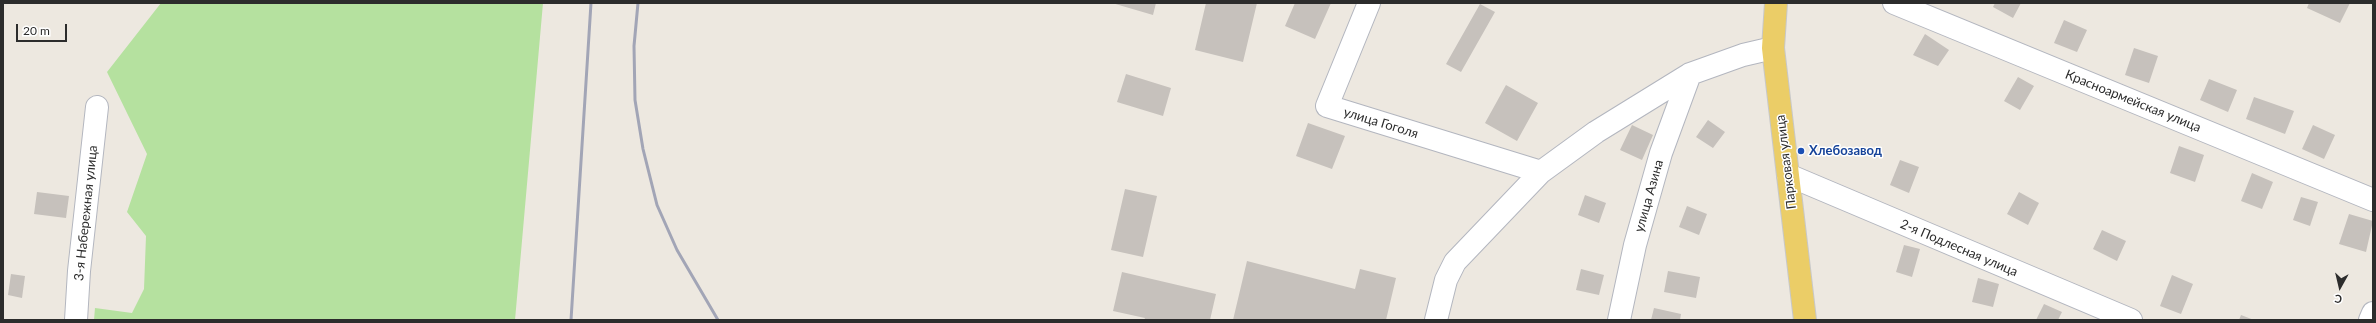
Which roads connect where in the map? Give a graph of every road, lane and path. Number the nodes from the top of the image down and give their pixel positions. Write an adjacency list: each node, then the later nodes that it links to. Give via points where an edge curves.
1 (1369, 3): 7 (street, улица Гоголя, via 1327,106)
2 (1776, 3): 4 (main road, Парковая улица)
3 (1894, 3): 9 (street, Красноармейская улица)
4 (1773, 48): 5 (street, via 1743,55); 8 (main road, Парковая улица)
5 (1690, 74): 7 (street, via 1596,132); 13 (street, улица Азина, via 1657,167 1635,245)
6 (97, 107): 11 (street, 3-я Набережная улица)
7 (1541, 172): 12 (street, via 1454,262 1446,280)
8 (1788, 175): 14 (main road, Парковая улица); 15 (street, 2-я Подлесная улица)
9 (2373, 200)
10 (2373, 313): 16 (street)
11 (76, 320)
12 (1436, 320)
13 (1619, 320)
14 (1805, 320)
15 (2131, 320)
16 (2370, 320)

